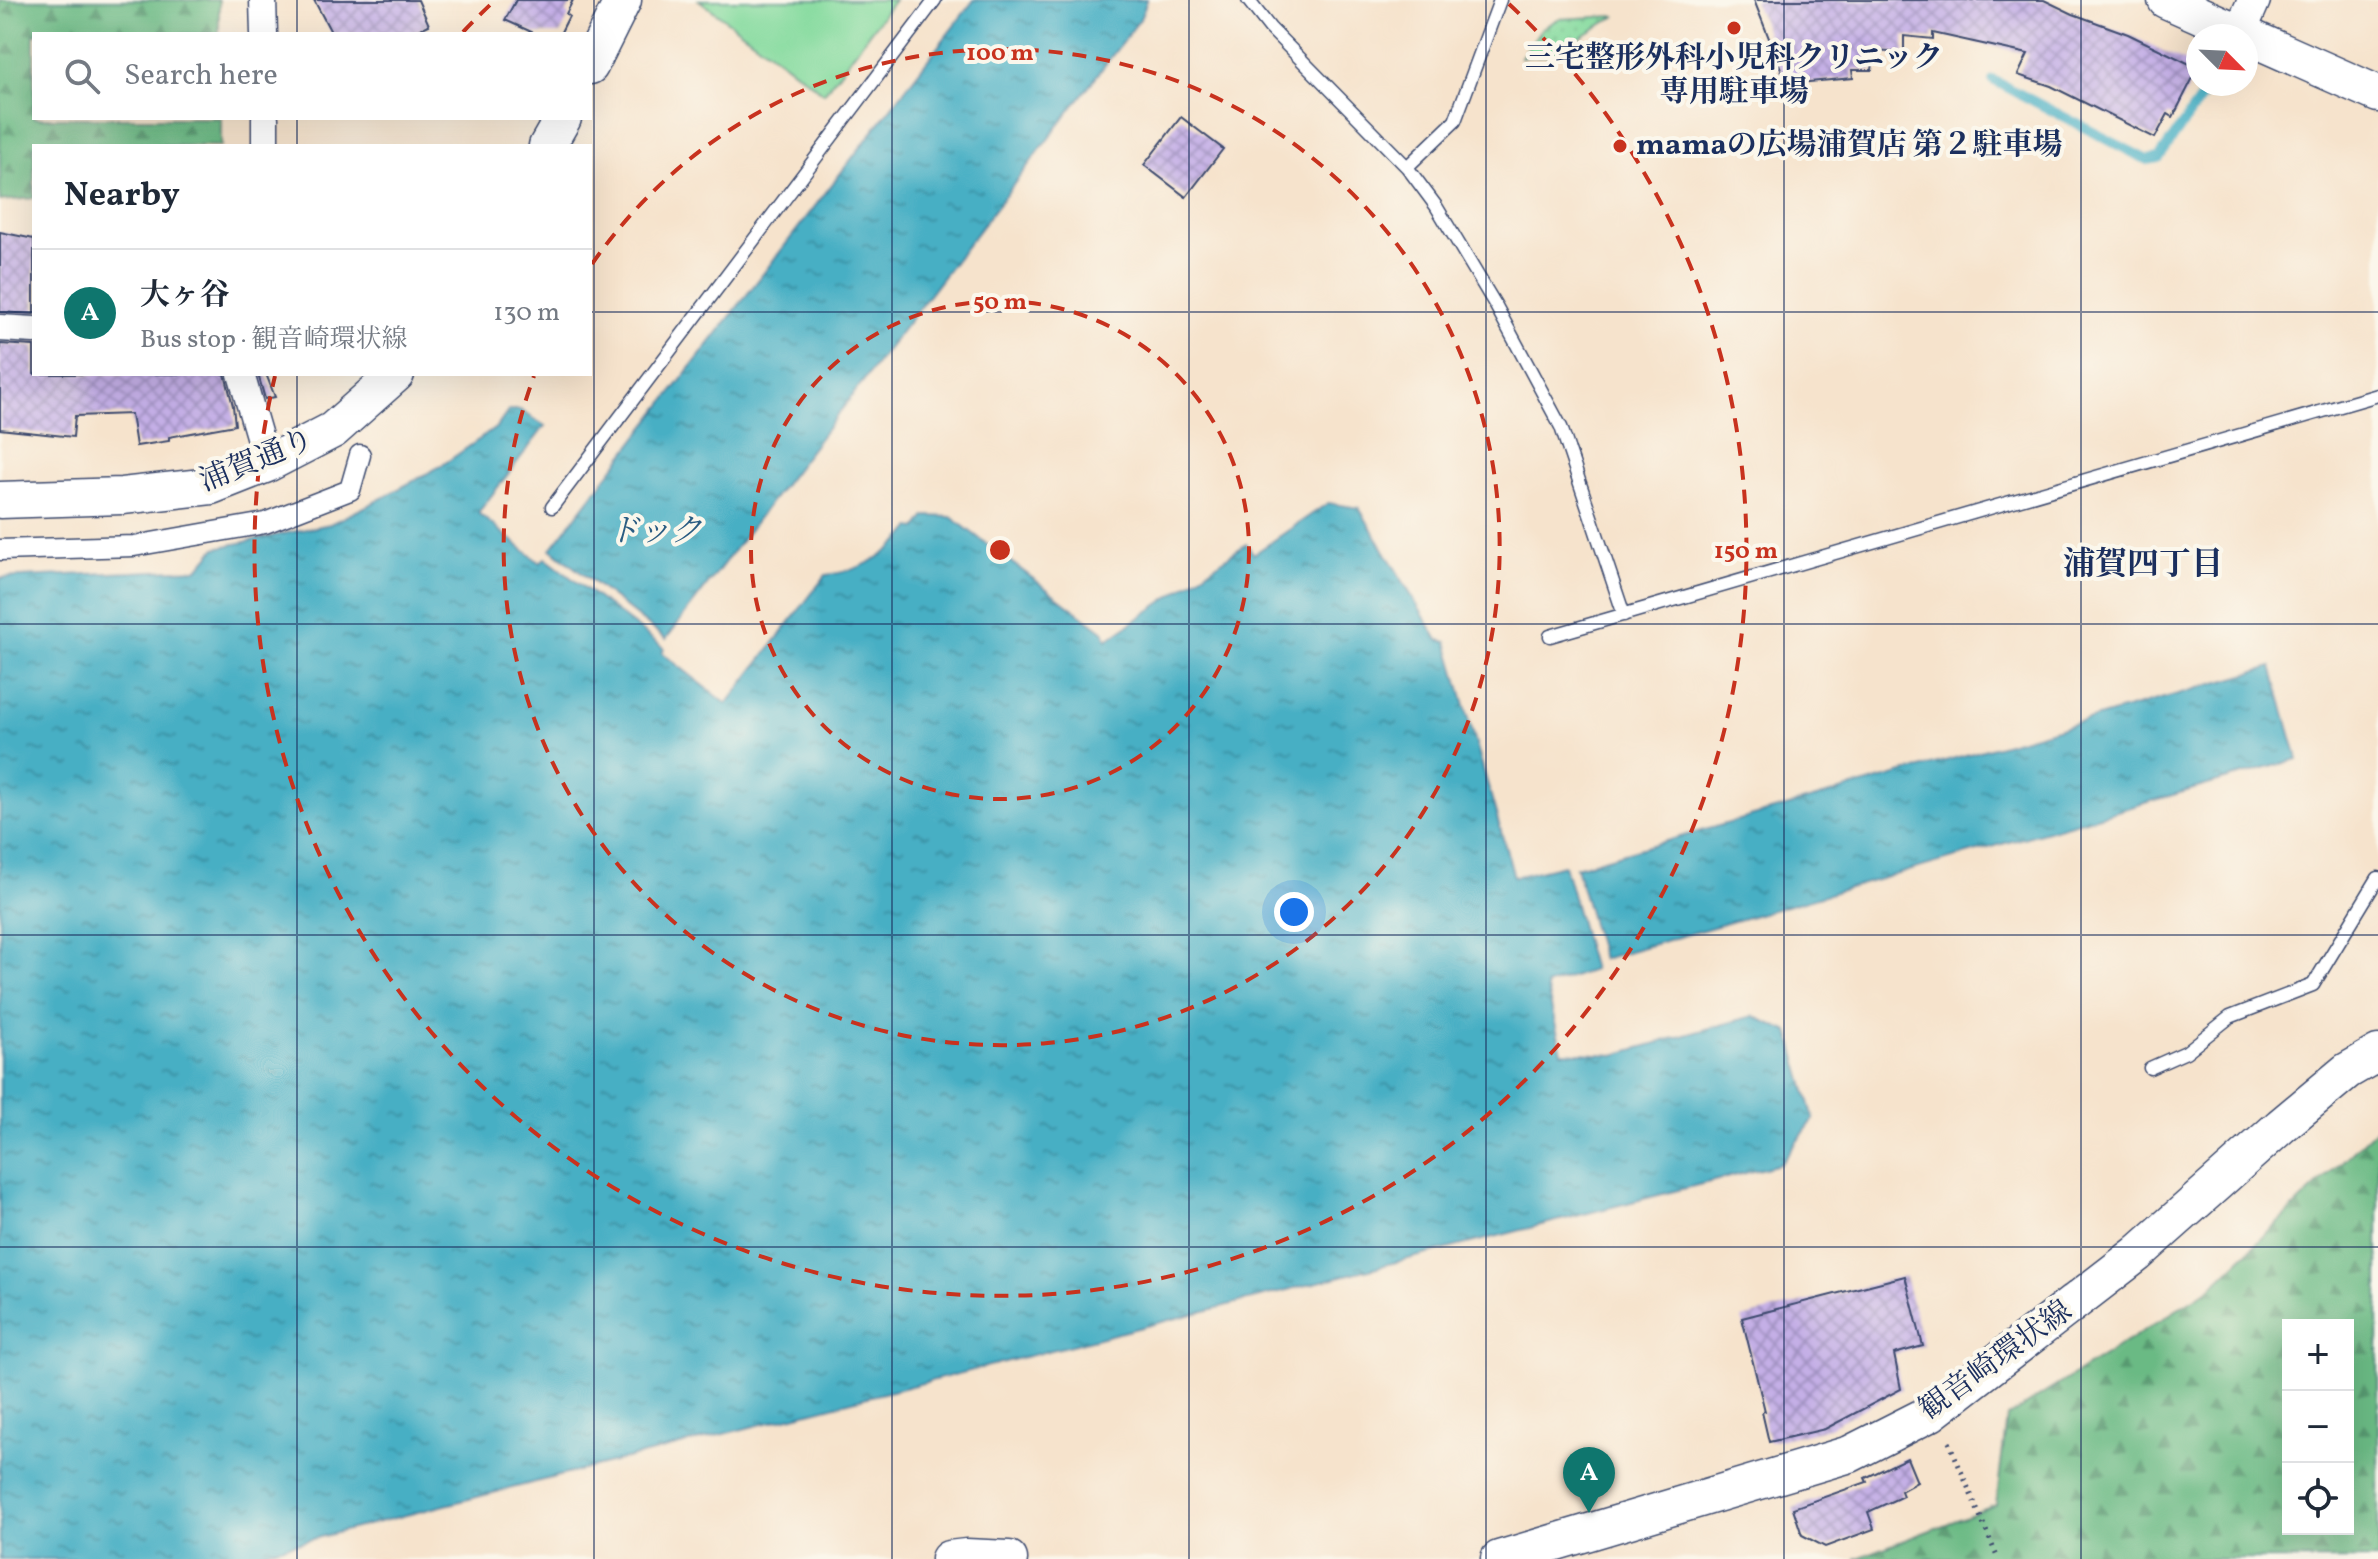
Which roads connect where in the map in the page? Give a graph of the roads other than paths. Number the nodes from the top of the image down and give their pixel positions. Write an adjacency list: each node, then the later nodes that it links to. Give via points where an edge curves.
1 (263, 0): 8 (street)
2 (623, 0): 9 (main road)
3 (935, 0): 24 (lane)
4 (1248, 0): 15 (lane)
5 (1500, 0): 15 (lane, via 1455,121)
6 (2166, 0): 7 (main road)
7 (2247, 16): 10 (main road)
8 (264, 32)
9 (592, 62)
10 (2378, 94)
11 (265, 120): 13 (street)
12 (562, 120): 14 (main road)
13 (265, 144)
14 (548, 144)
15 (1407, 167): 26 (lane, via 1496,306 1561,427)
16 (0, 328): 17 (street)
17 (32, 330)
18 (242, 376): 22 (street)
19 (394, 376): 22 (main road, 浦賀通り, via 333,430)
20 (2378, 395): 26 (lane)
21 (360, 455): 25 (street, via 350,490 265,523 134,546)
22 (267, 464): 23 (main road, 浦賀通り, via 211,486 122,496)
23 (0, 500)
24 (552, 507)
25 (0, 550)
26 (1624, 615): 27 (lane)
27 (1550, 636)
28 (2378, 878): 30 (lane, via 2313,985 2230,1017 2186,1052)
29 (2378, 1053): 33 (main road, 観音崎環状線, via 2347,1071 2137,1254 1931,1413 1850,1454)
30 (2150, 1068)
31 (949, 1559): 32 (main road)
32 (1009, 1559)
33 (1499, 1559)

